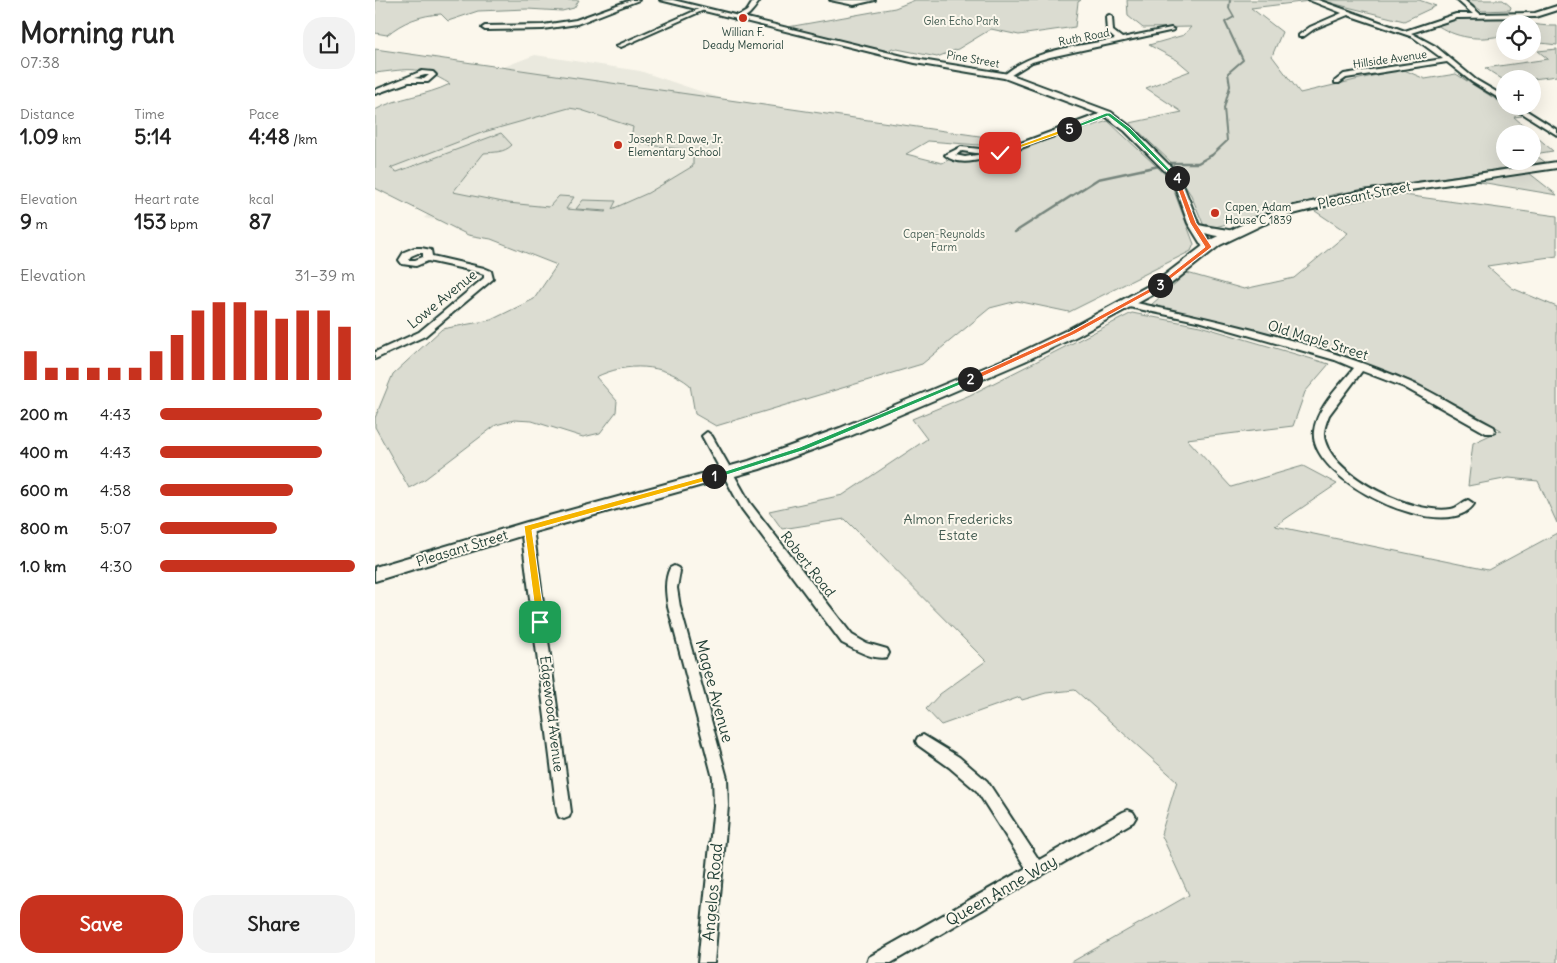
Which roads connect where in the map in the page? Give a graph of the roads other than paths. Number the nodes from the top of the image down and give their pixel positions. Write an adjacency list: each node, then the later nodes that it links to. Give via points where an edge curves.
1 (636, 0): 14 (street, via 577,22 543,27)
2 (664, 0): 9 (street, Pine Street)
3 (757, 0): 13 (street, via 749,12)
4 (833, 0): 5 (street, via 850,3)
5 (872, 0)
6 (1312, 0): 10 (street)
7 (1460, 0): 11 (street)
8 (1557, 8): 11 (street, via 1535,15)
9 (701, 10): 13 (street, Pine Street); 19 (street)
10 (1349, 12): 16 (street); 17 (street)
11 (1478, 15): 16 (street, via 1452,17)
12 (1109, 17): 18 (street, via 1110,32)
13 (737, 19): 21 (street, Pine Street, via 915,61)
14 (485, 28)
15 (1171, 30): 18 (street, Ruth Road)
16 (1407, 32): 20 (street)
17 (1301, 36)
18 (1120, 40): 21 (street, Ruth Road, via 1048,54)
19 (619, 46)
20 (1448, 60): 23 (street, Hillside Avenue, via 1344,76); 25 (street)
21 (1006, 76): 26 (street, Pine Street)
22 (410, 80): 24 (street)
23 (1337, 82)
24 (375, 92)
25 (1496, 94)
26 (1108, 114): 29 (street, via 1027,144); 31 (street, Pine Street, via 1128,129 1176,177)
27 (1529, 115): 28 (street)
28 (1557, 133)
29 (995, 152): 29 (street, via 967,159 949,155 961,148)
30 (1557, 165): 32 (main road, Pleasant Street, via 1357,195 1289,211)
31 (1195, 227): 32 (street, via 1214,233); 33 (street, Pine Street)
32 (1232, 233): 33 (main road, Pleasant Street)
33 (1209, 247): 35 (main road, Pleasant Street, via 1162,284)
34 (427, 258): 36 (street, Lowe Avenue, via 486,271 489,279 422,334)
35 (1127, 304): 37 (street, Old Maple Street, via 1204,320); 40 (main road, Pleasant Street, via 1020,358 915,403 803,448)
36 (375, 356)
37 (1361, 366): 38 (street, Old Maple Street, via 1408,385); 41 (street, via 1321,421 1319,440 1329,460 1364,488 1402,504 1443,513 1457,512)
38 (1490, 430)
39 (707, 436): 40 (street, Robert Road)
40 (727, 473): 42 (main road, Pleasant Street); 45 (street, Robert Road, via 746,506 847,639)
41 (1468, 504)
42 (527, 528): 44 (main road, Pleasant Street); 47 (street, Edgewood Avenue)
43 (674, 570): 49 (street, Magee Avenue, via 671,588 674,607 720,778)
44 (375, 574)
45 (883, 653)
46 (923, 741): 50 (street, via 982,786)
47 (564, 812)
48 (1128, 817): 50 (street, Queen Anne Way)
49 (719, 822): 51 (street, Angelos Road)
50 (1036, 870): 52 (street, Queen Anne Way)
51 (706, 963)
52 (875, 963)

